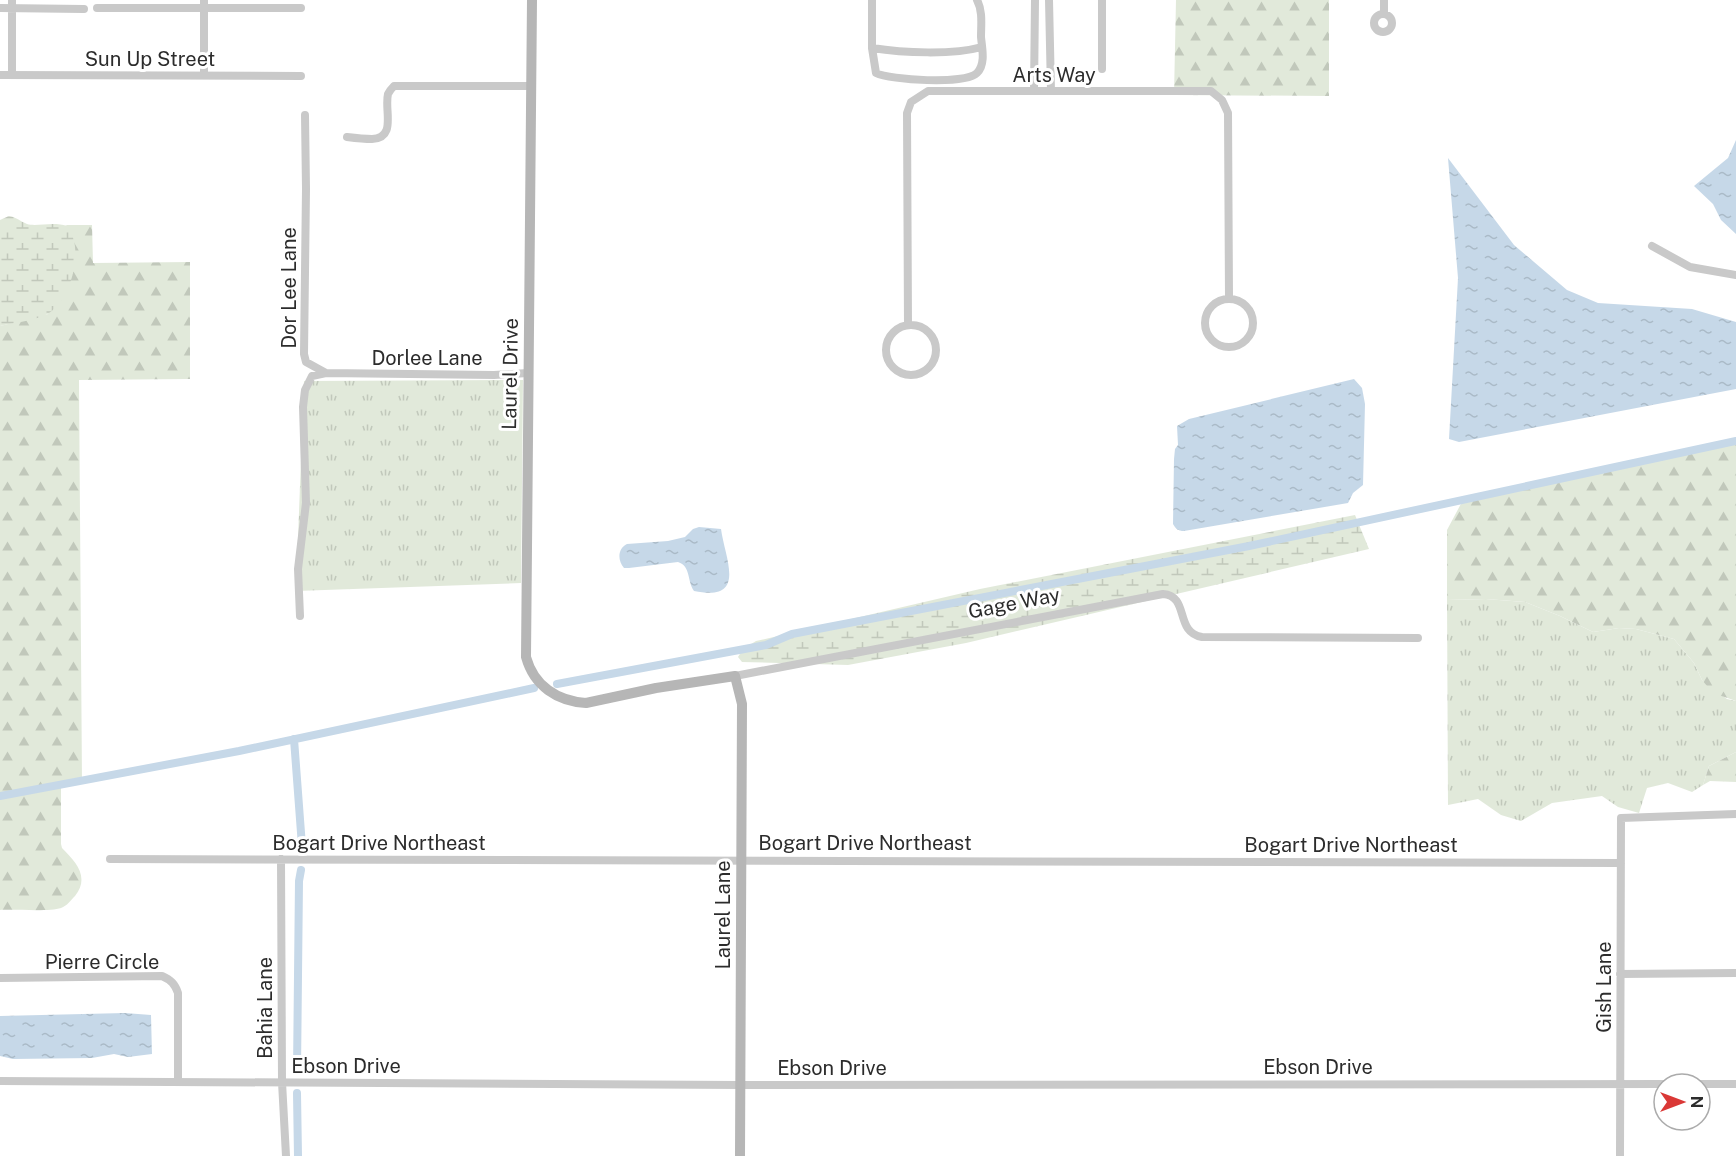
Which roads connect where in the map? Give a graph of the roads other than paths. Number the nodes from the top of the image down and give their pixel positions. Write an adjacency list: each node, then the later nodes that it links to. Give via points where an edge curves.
1 (532, 0): 22 (street, Laurel Drive)
2 (872, 0): 16 (street)
3 (977, 0): 15 (street)
4 (1035, 0): 23 (street)
5 (1049, 0): 24 (street)
6 (1102, 0): 17 (street)
7 (1384, 0): 14 (street)
8 (12, 4): 10 (street); 13 (street); 19 (street)
9 (204, 4): 11 (street); 12 (street); 20 (street)
10 (0, 8)
11 (97, 8)
12 (301, 8)
13 (84, 9)
14 (1384, 14)
15 (982, 47): 16 (street, via 967,51); 16 (street, via 981,67 976,74 956,79 883,76 876,73)
16 (872, 48)
17 (1102, 69)
18 (0, 75): 19 (street, Sun Up Street)
19 (12, 75): 20 (street, Sun Up Street)
20 (204, 75): 21 (street, Sun Up Street)
21 (301, 76)
22 (531, 86): 26 (street, via 394,86 388,93 389,119 384,135 374,139); 32 (street, Laurel Drive)
23 (1034, 91): 24 (street, Arts Way); 30 (street, Arts Way, via 928,91 911,102 907,113)
24 (1051, 91): 29 (street, Arts Way, via 1211,91 1222,100 1228,113)
25 (305, 115): 31 (street, Dor Lee Lane, via 304,354 306,362)
26 (347, 137)
27 (1652, 246): 28 (street, via 1690,267)
28 (1736, 276)
29 (1229, 298): 29 (street, via 1243,302 1253,322 1244,342 1230,347 1210,338 1204,324 1214,303)
30 (908, 326): 30 (street, via 893,333 887,357 897,371 914,375 933,363 936,347 929,333)
31 (326, 373): 32 (street, Dorlee Lane); 33 (street, Dor Lee Lane, via 312,376 304,398 306,503 298,569)
32 (528, 373): 36 (street, Laurel Drive, via 526,657 533,676 546,689 579,702)
33 (300, 616)
34 (1418, 638): 35 (street, Gage Way, via 1202,638 1188,631 1178,600 1163,594)
35 (735, 676): 36 (street, Gage Way); 40 (street, Laurel Lane, via 742,704)
36 (596, 701)
37 (1736, 814): 41 (street, Gish Lane, via 1621,818)
38 (110, 859): 39 (street, Bogart Drive Northeast)
39 (281, 859): 40 (street, Bogart Drive Northeast); 47 (street, Bahia Lane)
40 (742, 859): 41 (street, Bogart Drive Northeast); 52 (street, Laurel Lane)
41 (1620, 863): 43 (street, Gish Lane)
42 (1736, 973): 43 (street)
43 (1620, 974): 48 (street, Gish Lane)
44 (0, 978): 46 (street, Pierre Circle, via 170,979 178,993)
45 (0, 1081): 46 (street, Ebson Drive)
46 (178, 1082): 47 (street, Ebson Drive)
47 (282, 1082): 52 (street, Ebson Drive); 53 (street, Bahia Lane)
48 (1620, 1084): 49 (street, Ebson Drive); 52 (street, Ebson Drive); 55 (street, Gish Lane)
49 (1652, 1084)
50 (1712, 1084): 51 (street)
51 (1736, 1084)
52 (740, 1085): 54 (street, Laurel Lane)
53 (286, 1156)
54 (740, 1156)
55 (1620, 1156)

